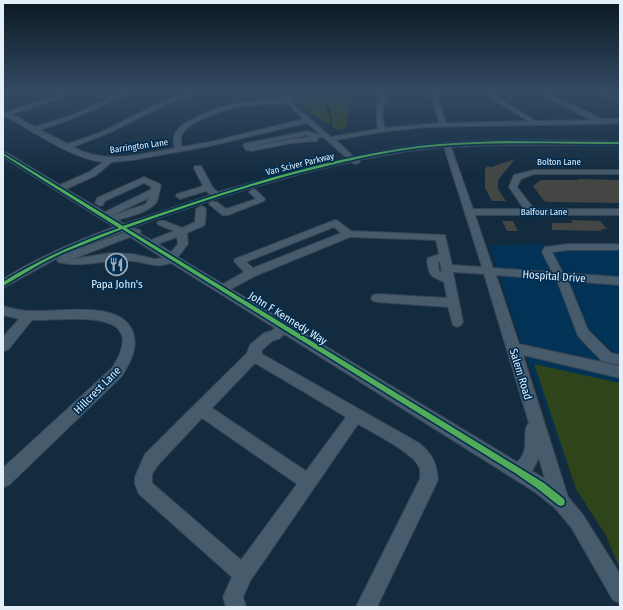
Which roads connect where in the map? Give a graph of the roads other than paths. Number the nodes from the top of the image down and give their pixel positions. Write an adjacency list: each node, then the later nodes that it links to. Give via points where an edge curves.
1 (19, 120): 15 (street, Barrington Lane)
2 (60, 120): 15 (street)
3 (130, 120): 20 (street)
4 (196, 120): 23 (street, via 177,134)
5 (307, 120): 23 (street, Barrington Lane, via 234,140)
6 (309, 120): 18 (street)
7 (379, 120): 16 (street)
8 (441, 120): 13 (street)
9 (531, 120): 14 (street)
10 (598, 120): 11 (street)
11 (601, 122): 12 (street); 14 (street)
12 (620, 122)
13 (442, 124): 14 (street); 16 (street)
14 (535, 124)
15 (35, 129): 20 (street, Barrington Lane)
16 (382, 130): 18 (street)
17 (315, 136): 17 (street, via 308,133 247,145 252,149 314,139); 18 (street)
18 (328, 137): 26 (street)
19 (620, 143): 21 (street, Van Sciver Parkway)
20 (68, 147): 25 (street, Barrington Lane, via 95,159)
21 (448, 148): 22 (street, Van Sciver Parkway); 26 (street, Van Sciver Parkway, via 412,148); 40 (street, Salem Road)
22 (620, 148)
23 (179, 150): 25 (street, Barrington Lane)
24 (3, 154): 30 (street, John F Kennedy Way)
25 (110, 160): 30 (street, via 92,174)
26 (356, 162): 32 (street, Van Sciver Parkway); 34 (street, Van Sciver Parkway, via 276,177)
27 (198, 168): 29 (street)
28 (620, 172): 41 (street, Bolton Lane, via 534,172 517,177 513,187)
29 (208, 186): 33 (street); 34 (street)
30 (60, 188): 37 (street, John F Kennedy Way)
31 (154, 192): 35 (street, via 157,186 144,180 100,200); 36 (street); 39 (street)
32 (253, 192): 34 (street, Van Sciver Parkway); 34 (street, via 261,199 259,201 225,212)
33 (180, 196)
34 (215, 200): 38 (street, Van Sciver Parkway); 44 (street, Van Sciver Parkway)
35 (100, 203): 37 (street); 39 (street)
36 (149, 206): 43 (street); 44 (street)
37 (89, 208): 43 (street, John F Kennedy Way)
38 (201, 209): 44 (street, Van Sciver Parkway); 46 (street, via 200,224)
39 (115, 211): 43 (street)
40 (469, 212): 41 (street, Balfour Lane); 52 (street, Salem Road)
41 (531, 212): 42 (street, Balfour Lane)
42 (620, 212)
43 (107, 218): 45 (street, John F Kennedy Way)
44 (159, 219): 45 (street, Van Sciver Parkway); 46 (street)
45 (127, 230): 48 (street, John F Kennedy Way); 51 (street, Van Sciver Parkway); 57 (street, Van Sciver Parkway, via 69,248 24,270)
46 (182, 230): 48 (street); 50 (street, via 183,244)
47 (349, 234): 53 (street); 53 (street, via 335,223 239,261); 54 (street, via 441,237 445,256 432,260 434,273)
48 (150, 244): 50 (street, John F Kennedy Way)
49 (619, 249): 55 (street, via 549,249 547,252)
50 (171, 257): 51 (street, via 159,263 131,257 104,257 82,263); 59 (street, John F Kennedy Way)
51 (62, 260): 58 (street, Van Sciver Parkway)
52 (488, 272): 54 (street, Hospital Drive); 55 (street, Hospital Drive); 67 (street, Salem Road)
53 (251, 273): 59 (street)
54 (448, 274): 61 (street)
55 (560, 277): 56 (street, Hospital Drive); 69 (street, via 583,333 607,357)
56 (620, 281)
57 (3, 284)
58 (3, 287)
59 (222, 289): 65 (street, John F Kennedy Way)
60 (377, 298): 61 (street)
61 (453, 303): 64 (street)
62 (3, 310): 63 (street, Hillcrest Lane)
63 (29, 316): 66 (street); 75 (street, Hillcrest Lane, via 107,318 123,327 130,342 124,362 117,372)
64 (457, 322)
65 (279, 331): 68 (street, via 275,341 262,353); 74 (street, John F Kennedy Way)
66 (3, 346)
67 (514, 348): 70 (street); 71 (street, Salem Road)
68 (255, 354): 72 (street); 73 (street)
69 (620, 360)
70 (620, 372)
71 (530, 402): 74 (street, via 535,441 531,460 525,468); 77 (street, Salem Road)
72 (202, 410): 76 (street); 78 (street, via 151,460 142,481 145,488)
73 (356, 415): 76 (street); 81 (street, via 422,455 429,467 429,480)
74 (517, 471): 77 (street, John F Kennedy Way)
75 (3, 478)
76 (308, 482): 78 (street)
77 (561, 502): 79 (street, Salem Road, via 577,521)
78 (243, 574): 80 (street, via 233,597)
79 (620, 593)
80 (236, 607)
81 (366, 607)

